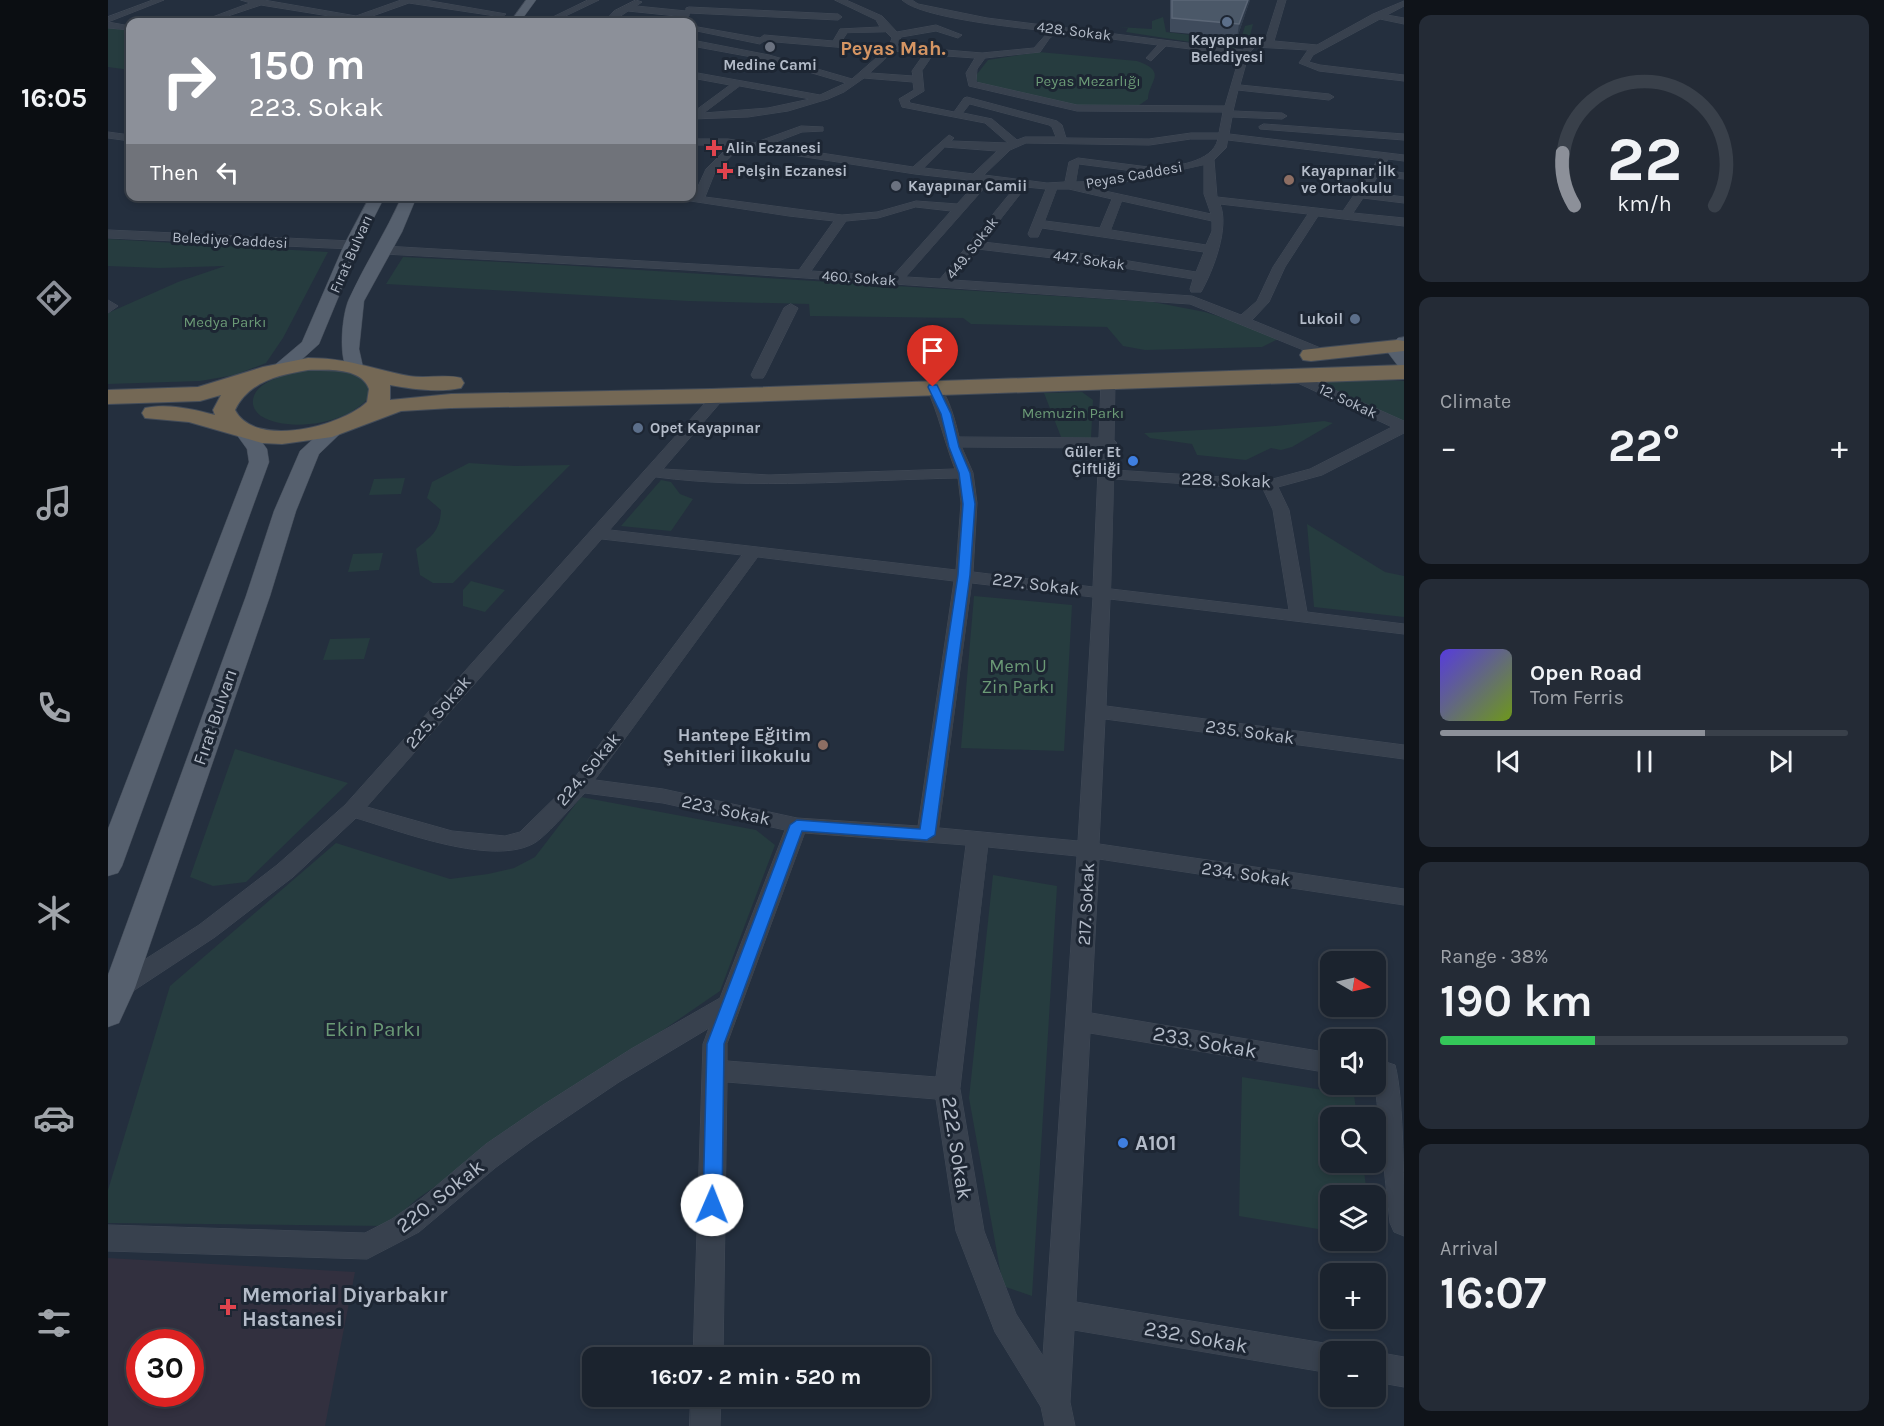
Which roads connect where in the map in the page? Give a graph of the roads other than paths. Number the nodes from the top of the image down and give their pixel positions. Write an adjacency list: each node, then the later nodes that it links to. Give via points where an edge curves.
1 (160, 0): 26 (street)
2 (245, 0): 9 (street)
3 (408, 0): 15 (street); 22 (street)
4 (531, 0): 23 (main road)
5 (595, 0): 24 (street)
6 (644, 0): 13 (street)
7 (840, 0): 34 (street, via 884,18)
8 (1282, 0): 38 (street)
9 (263, 1): 20 (street); 21 (street)
10 (1404, 3): 18 (street)
11 (767, 5): 16 (street)
12 (909, 5): 28 (street, 428. Sokak)
13 (627, 8): 14 (street); 25 (street)
14 (687, 11): 16 (street); 27 (street)
15 (502, 14)
16 (759, 14): 17 (street)
17 (782, 15): 19 (street); 36 (street)
18 (1376, 16): 29 (street); 41 (street)
19 (838, 17)
20 (214, 18)
21 (351, 18)
22 (359, 18)
23 (518, 18)
24 (556, 18)
25 (611, 18)
26 (108, 20)
27 (709, 21)
28 (987, 21): 33 (street, 428. Sokak); 35 (street)
29 (1404, 21)
30 (108, 25): 31 (street)
31 (126, 27)
32 (696, 29): 36 (street)
33 (1056, 30): 37 (street, 428. Sokak); 47 (street, via 1036,50)
34 (892, 32): 35 (street, via 936,28); 40 (street, via 847,30); 42 (street)
35 (961, 34): 44 (street); 46 (street)
36 (762, 40): 40 (street); 43 (street)
37 (1165, 42): 45 (street, 428. Sokak); 49 (street)
38 (1269, 43): 41 (street); 45 (street, via 1252,44)
39 (696, 44): 43 (street)
40 (835, 45): 42 (street)
41 (1317, 48): 52 (street, via 1304,63)
42 (892, 50): 44 (street); 51 (street)
43 (736, 52): 48 (street); 54 (street)
44 (925, 52): 46 (street); 53 (street)
45 (1245, 53): 57 (street)
46 (954, 54): 47 (street)
47 (982, 56): 56 (street, via 970,70)
48 (723, 58)
49 (1151, 58)
50 (696, 75): 55 (street)
51 (862, 75): 53 (street); 54 (street)
52 (1404, 78)
53 (916, 79): 62 (street, via 919,91 904,99 905,105)
54 (853, 82): 59 (street)
55 (739, 83): 59 (street); 61 (street)
56 (972, 84): 60 (street); 64 (street, via 1064,106 1145,114)
57 (1235, 87): 58 (street); 64 (street)
58 (1329, 97)
59 (820, 98): 66 (street)
60 (967, 100): 62 (street); 74 (street, via 1058,125)
61 (696, 114)
62 (957, 115): 80 (street, via 988,121)
63 (696, 116): 66 (street)
64 (1227, 116): 65 (street); 71 (street); 72 (street)
65 (1288, 117)
66 (755, 122): 69 (street)
67 (819, 129): 69 (street)
68 (1152, 130): 75 (street)
69 (783, 134): 79 (street)
70 (108, 135): 73 (street)
71 (1223, 136): 75 (street); 81 (street); 83 (street, via 1221,148)
72 (1404, 136)
73 (126, 137)
74 (1062, 140): 77 (street); 80 (street, via 1025,140)
75 (1162, 141): 77 (street)
76 (696, 142): 78 (street, Peyas Caddesi)
77 (1144, 142): 84 (street)
78 (738, 144): 79 (street, Peyas Caddesi); 96 (street, via 710,171)
79 (755, 146): 85 (street, Peyas Caddesi)
80 (1010, 146): 85 (street, via 946,141); 89 (street)
81 (1386, 155): 82 (street); 87 (street)
82 (1404, 158)
83 (1209, 159): 84 (street, Peyas Caddesi); 97 (street, via 1210,194)
84 (1174, 160): 86 (street, Peyas Caddesi)
85 (915, 171): 89 (street, Peyas Caddesi)
86 (1160, 172): 92 (street, Peyas Caddesi); 92 (street, via 1078,161 1071,171)
87 (1374, 172): 88 (street); 93 (street)
88 (1404, 176)
89 (979, 180): 90 (street, Peyas Caddesi); 101 (street)
90 (1023, 184): 91 (street, Peyas Caddesi); 111 (street, 449. Sokak)
91 (1053, 186): 92 (street, Peyas Caddesi); 107 (street)
92 (1072, 186): 95 (street)
93 (1363, 189): 94 (street); 98 (street); 103 (street)
94 (1404, 189)
95 (1118, 198): 105 (street); 108 (street)
96 (698, 199): 104 (street)
97 (1214, 200): 102 (street); 105 (street)
98 (1404, 200)
99 (375, 201): 110 (main road, Fırat Bulvarı)
100 (408, 201): 112 (main road, Fırat Bulvarı)
101 (959, 208): 104 (street, via 916,204 878,215); 117 (street)
102 (1316, 212): 103 (street); 123 (street, via 1278,268 1258,310)
103 (1346, 215): 106 (street)
104 (842, 218): 115 (street)
105 (1217, 219): 113 (street)
106 (1404, 222)
107 (1038, 224): 108 (street); 114 (street)
108 (1104, 232): 113 (street)
109 (108, 234): 110 (street, Belediye Caddesi)
110 (352, 245): 126 (main road, Fırat Bulvarı, via 310,344)
111 (976, 245): 114 (street, 447. Sokak); 118 (street, 449. Sokak)
112 (384, 250): 115 (street, 460. Sokak); 127 (main road, Fırat Bulvarı, via 356,301 350,349)
113 (1212, 250): 116 (street)
114 (1028, 251): 116 (street, 447. Sokak)
115 (802, 274): 117 (street, 460. Sokak)
116 (1201, 277): 119 (street)
117 (896, 280): 118 (street, 460. Sokak)
118 (944, 283): 119 (street, 460. Sokak)
119 (1192, 300): 123 (street, 460. Sokak)
120 (108, 304): 122 (street)
121 (791, 308): 131 (street)
122 (108, 309)
123 (1243, 320): 125 (street, 460. Sokak)
124 (1402, 350): 125 (highway)
125 (1329, 353): 129 (highway, via 1363,360 1362,367); 131 (highway)
126 (282, 368): 127 (highway, via 316,364); 130 (highway)
127 (362, 371): 131 (highway, via 413,383 607,382); 138 (highway, via 380,384 381,396 374,409)
128 (1404, 372): 129 (highway)
129 (1348, 373): 132 (highway)
130 (259, 375): 136 (highway, via 200,394); 140 (highway, via 240,386 228,398 224,410 230,422)
131 (758, 375)
132 (1292, 375): 133 (highway); 139 (street, 12. Sokak)
133 (1108, 381): 134 (highway); 142 (street, 217. Sokak)
134 (933, 387): 135 (highway); 141 (street)
135 (719, 396): 138 (highway, via 398,405); 143 (street, 225. Sokak)
136 (108, 397)
137 (108, 414): 140 (highway, via 190,415)
138 (347, 425): 140 (highway, via 287,437); 163 (main road, Fırat Bulvarı, via 310,451 285,512)
139 (1404, 427): 146 (street, 228. Sokak, via 1316,472)
140 (244, 431): 161 (main road, via 257,449 259,462)
141 (953, 442): 142 (street); 144 (street)
142 (1108, 443): 145 (street, 217. Sokak)
143 (652, 472): 144 (street, via 727,479); 147 (street, 225. Sokak)
144 (965, 473): 149 (street, via 969,504)
145 (1107, 474): 146 (street, 228. Sokak); 150 (street, 217. Sokak)
146 (1269, 485): 151 (street, via 1281,510)
147 (597, 533): 148 (street, 227. Sokak); 156 (street, 225. Sokak)
148 (753, 552): 149 (street, 227. Sokak); 155 (street, 224. Sokak)
149 (964, 575): 150 (street, 227. Sokak); 158 (street)
150 (1101, 592): 151 (street, 227. Sokak); 153 (street, 217. Sokak)
151 (1299, 616): 152 (street, 227. Sokak)
152 (1404, 629)
153 (1095, 711): 154 (street, 235. Sokak); 160 (street, 217. Sokak)
154 (1404, 752)
155 (580, 785): 156 (street, 224. Sokak, via 528,837 505,844 452,839); 157 (street, 223. Sokak, via 663,796)
156 (352, 810): 163 (street, 225. Sokak, via 285,871 207,931)
157 (797, 825): 158 (street, 223. Sokak); 164 (street)
158 (927, 835): 159 (street, 223. Sokak)
159 (978, 838): 160 (street, 223. Sokak); 170 (street, 222. Sokak)
160 (1088, 850): 162 (street, 234. Sokak); 166 (street, 217. Sokak)
161 (108, 866)
162 (1404, 897)
163 (119, 988): 165 (main road, Fırat Bulvarı)
164 (730, 1004): 168 (street, via 715,1044); 172 (street, 220. Sokak, via 591,1087 494,1154 423,1214 367,1246)
165 (108, 1014)
166 (1079, 1021): 167 (street, 233. Sokak); 173 (street, 217. Sokak)
167 (1320, 1061)
168 (715, 1071): 170 (street); 174 (street)
169 (1388, 1073): 171 (street)
170 (947, 1089): 179 (street, 222. Sokak, via 970,1231 1005,1322)
171 (1404, 1223)
172 (108, 1238)
173 (1062, 1314): 175 (street, 232. Sokak); 179 (street, 217. Sokak)
174 (708, 1347)
175 (1320, 1357)
176 (1386, 1369): 177 (street)
177 (1404, 1372)
178 (706, 1407): 180 (street)
179 (1057, 1414)
180 (705, 1426)

